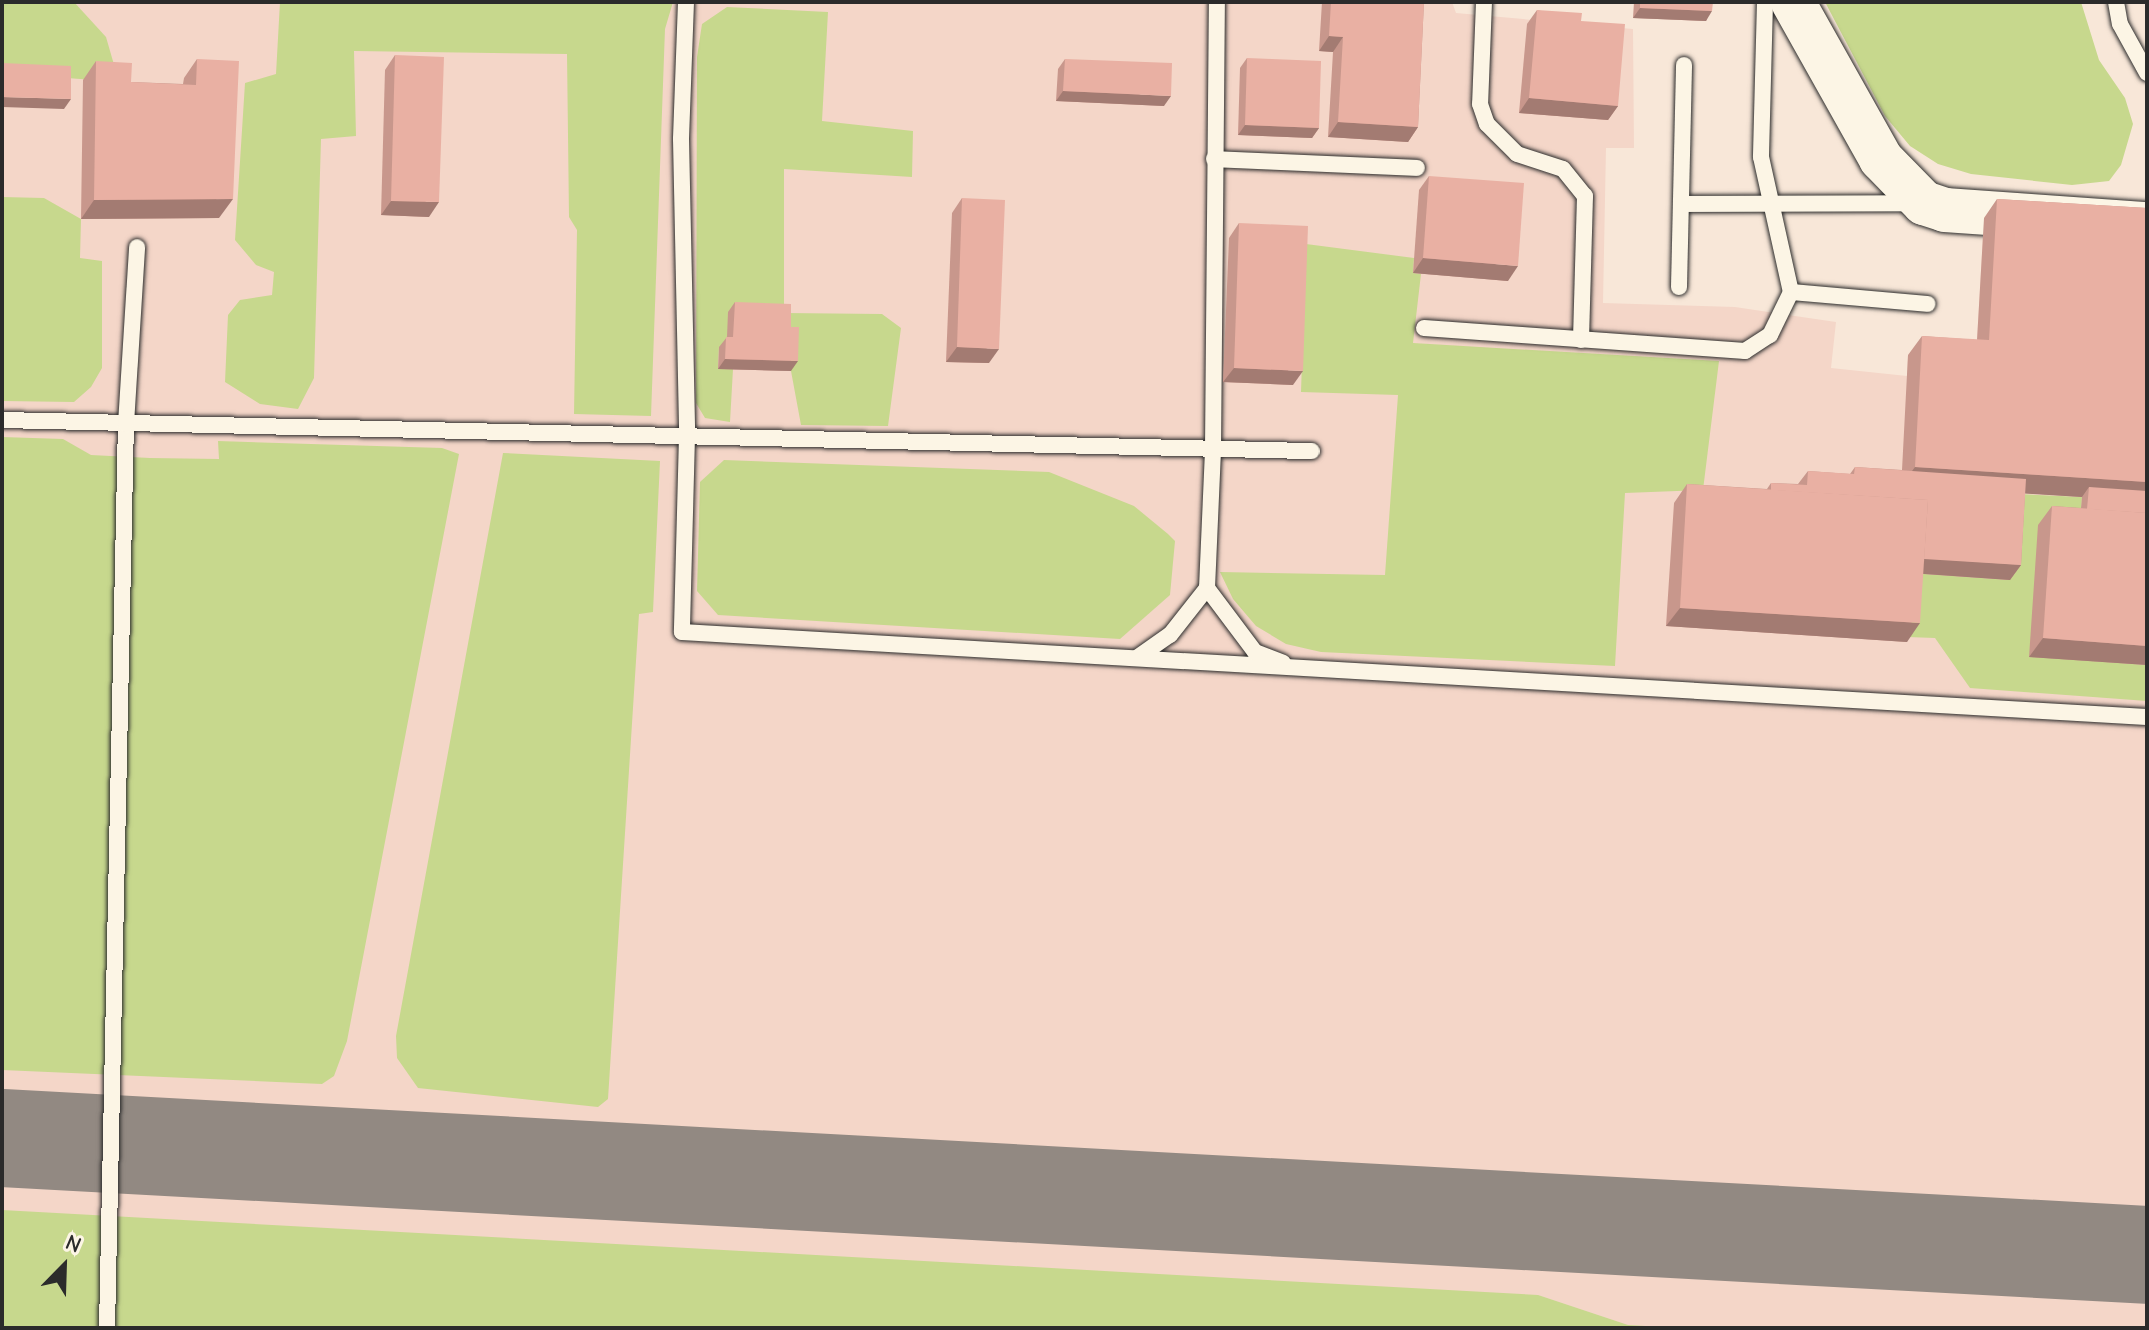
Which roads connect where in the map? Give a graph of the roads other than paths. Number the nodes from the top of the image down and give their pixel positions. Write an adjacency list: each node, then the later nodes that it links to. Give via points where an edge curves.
1 (686, 2): 23 (lane, via 681,139)
2 (1217, 2): 9 (lane)
3 (1484, 2): 20 (lane, via 1480,104 1487,124 1517,154 1563,169 1585,196)
4 (1765, 2): 13 (lane, via 1761,157)
5 (1793, 2): 11 (main road, via 1881,159)
6 (2116, 2): 8 (lane, via 2131,51)
7 (1684, 65): 12 (lane)
8 (2147, 73)
9 (1214, 159): 10 (lane); 24 (lane)
10 (1417, 168)
11 (1924, 203): 13 (lane); 14 (main road, via 1945,210)
12 (1682, 204): 13 (lane); 16 (lane)
13 (1769, 207): 17 (lane)
14 (2137, 219)
15 (137, 247): 22 (lane)
16 (1679, 287)
17 (1791, 292): 18 (lane); 20 (lane, via 1770,335 1745,351)
18 (1927, 304)
19 (1424, 328): 20 (lane)
20 (1581, 340)
21 (2, 420): 22 (lane)
22 (126, 424): 23 (lane); 30 (lane)
23 (687, 436): 24 (lane); 27 (lane, via 682,632)
24 (1213, 449): 25 (lane); 26 (lane)
25 (1312, 451)
26 (1207, 588): 27 (lane, via 1170,635); 28 (lane, via 1255,652)
27 (1137, 658): 28 (lane)
28 (1300, 670): 29 (lane)
29 (2147, 717)
30 (107, 1328)

